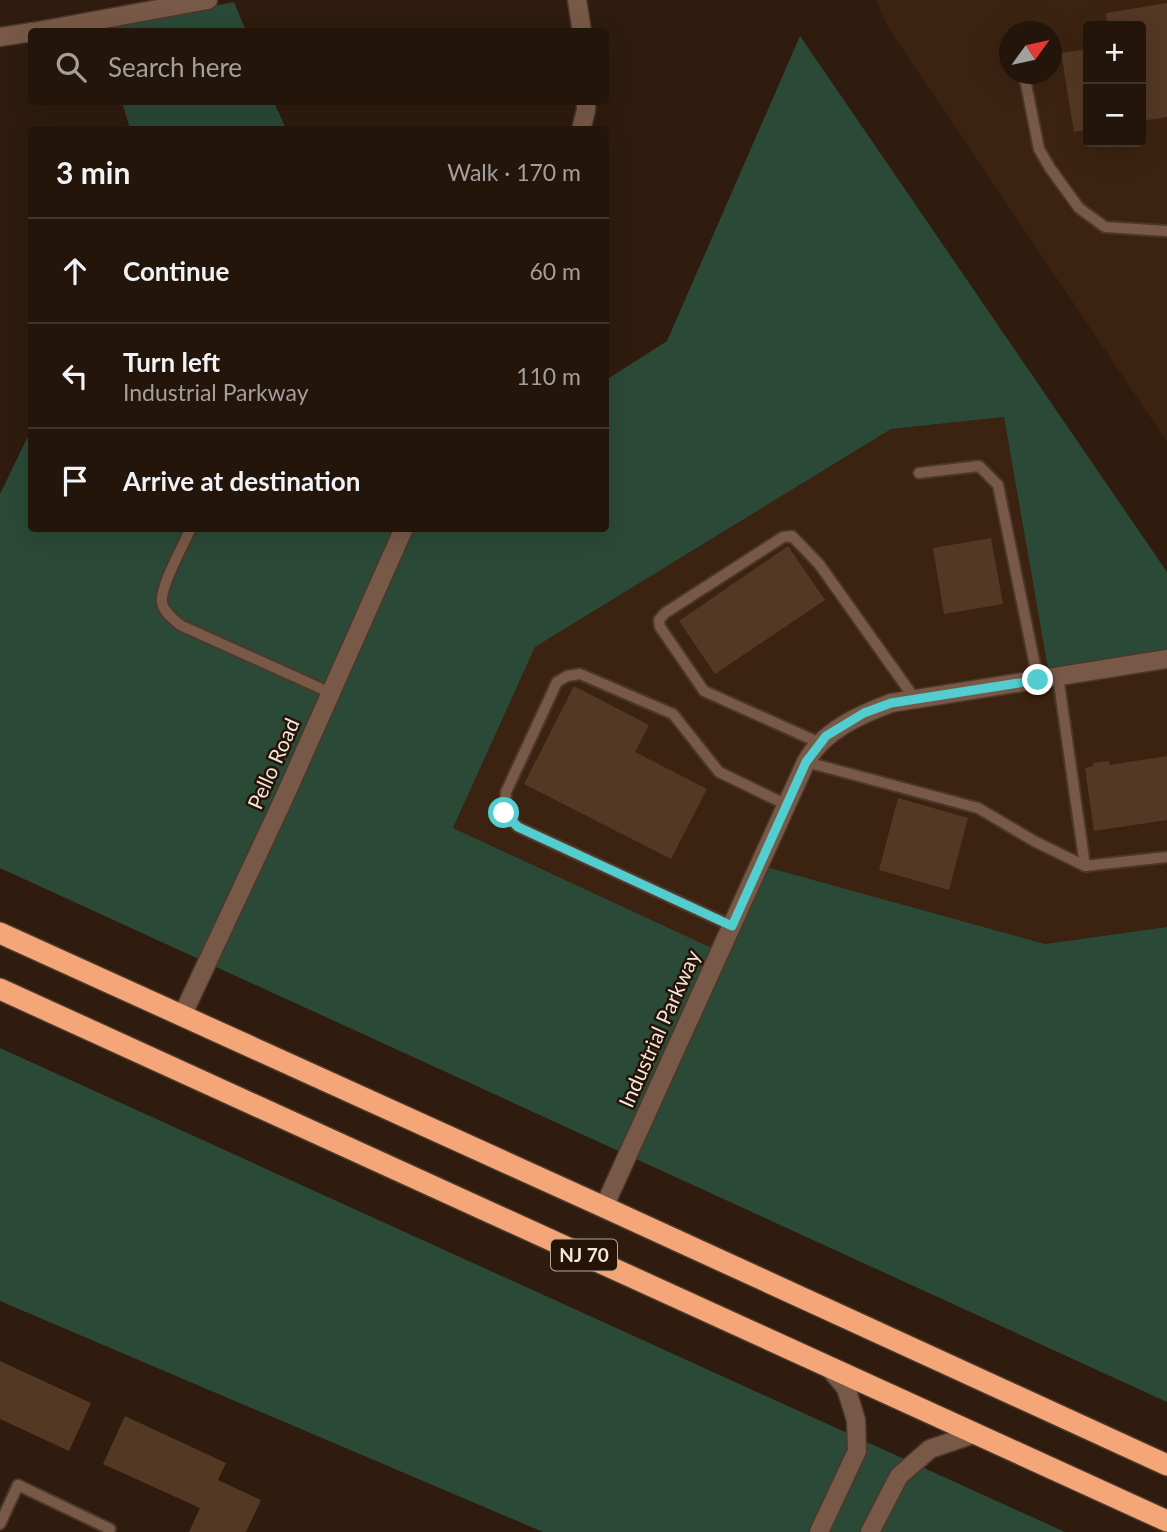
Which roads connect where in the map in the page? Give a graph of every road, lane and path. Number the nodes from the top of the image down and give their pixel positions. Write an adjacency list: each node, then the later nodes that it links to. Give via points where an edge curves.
1 (208, 0): 3 (street)
2 (578, 0): 4 (street)
3 (54, 28)
4 (582, 28)
5 (28, 33): 6 (street)
6 (0, 37)
7 (1026, 84): 10 (lane, via 1039,149 1079,208 1105,227)
8 (586, 105): 9 (street)
9 (582, 126)
10 (1167, 231)
11 (919, 473): 16 (lane, via 979,466 998,485)
12 (189, 532): 17 (lane, via 163,588 162,603 169,615 180,625)
13 (402, 532): 17 (street, Pello Road)
14 (1167, 659): 15 (street, Industrial Parkway)
15 (1058, 676): 16 (street, Industrial Parkway); 23 (lane)
16 (1038, 680): 18 (street, Industrial Parkway)
17 (331, 693): 27 (street, Pello Road)
18 (915, 699): 19 (street, Industrial Parkway, via 864,713); 19 (lane, via 819,564 792,536 783,537 659,620 704,691)
19 (820, 743): 20 (street, Industrial Parkway)
20 (806, 762): 21 (street, Industrial Parkway); 23 (lane, via 978,808)
21 (787, 805): 24 (street, Industrial Parkway); 24 (lane, via 719,772 673,713 580,674 557,682 506,792 504,813 518,827)
22 (1167, 857): 23 (lane)
23 (1085, 866)
24 (732, 926): 28 (street, Industrial Parkway)
25 (0, 933): 27 (highway, NJ 70)
26 (0, 989): 29 (highway, NJ 70)
27 (182, 1016): 28 (highway, NJ 70)
28 (604, 1207): 31 (highway, NJ 70)
29 (827, 1366): 30 (highway, NJ 70); 35 (street, via 846,1388 856,1420 858,1451)
30 (974, 1434): 32 (highway, NJ 70); 36 (street, via 930,1449 899,1476)
31 (1167, 1465)
32 (1167, 1521)
33 (0, 1524): 34 (lane, via 18,1485)
34 (109, 1532)
35 (819, 1532)
36 (870, 1532)

